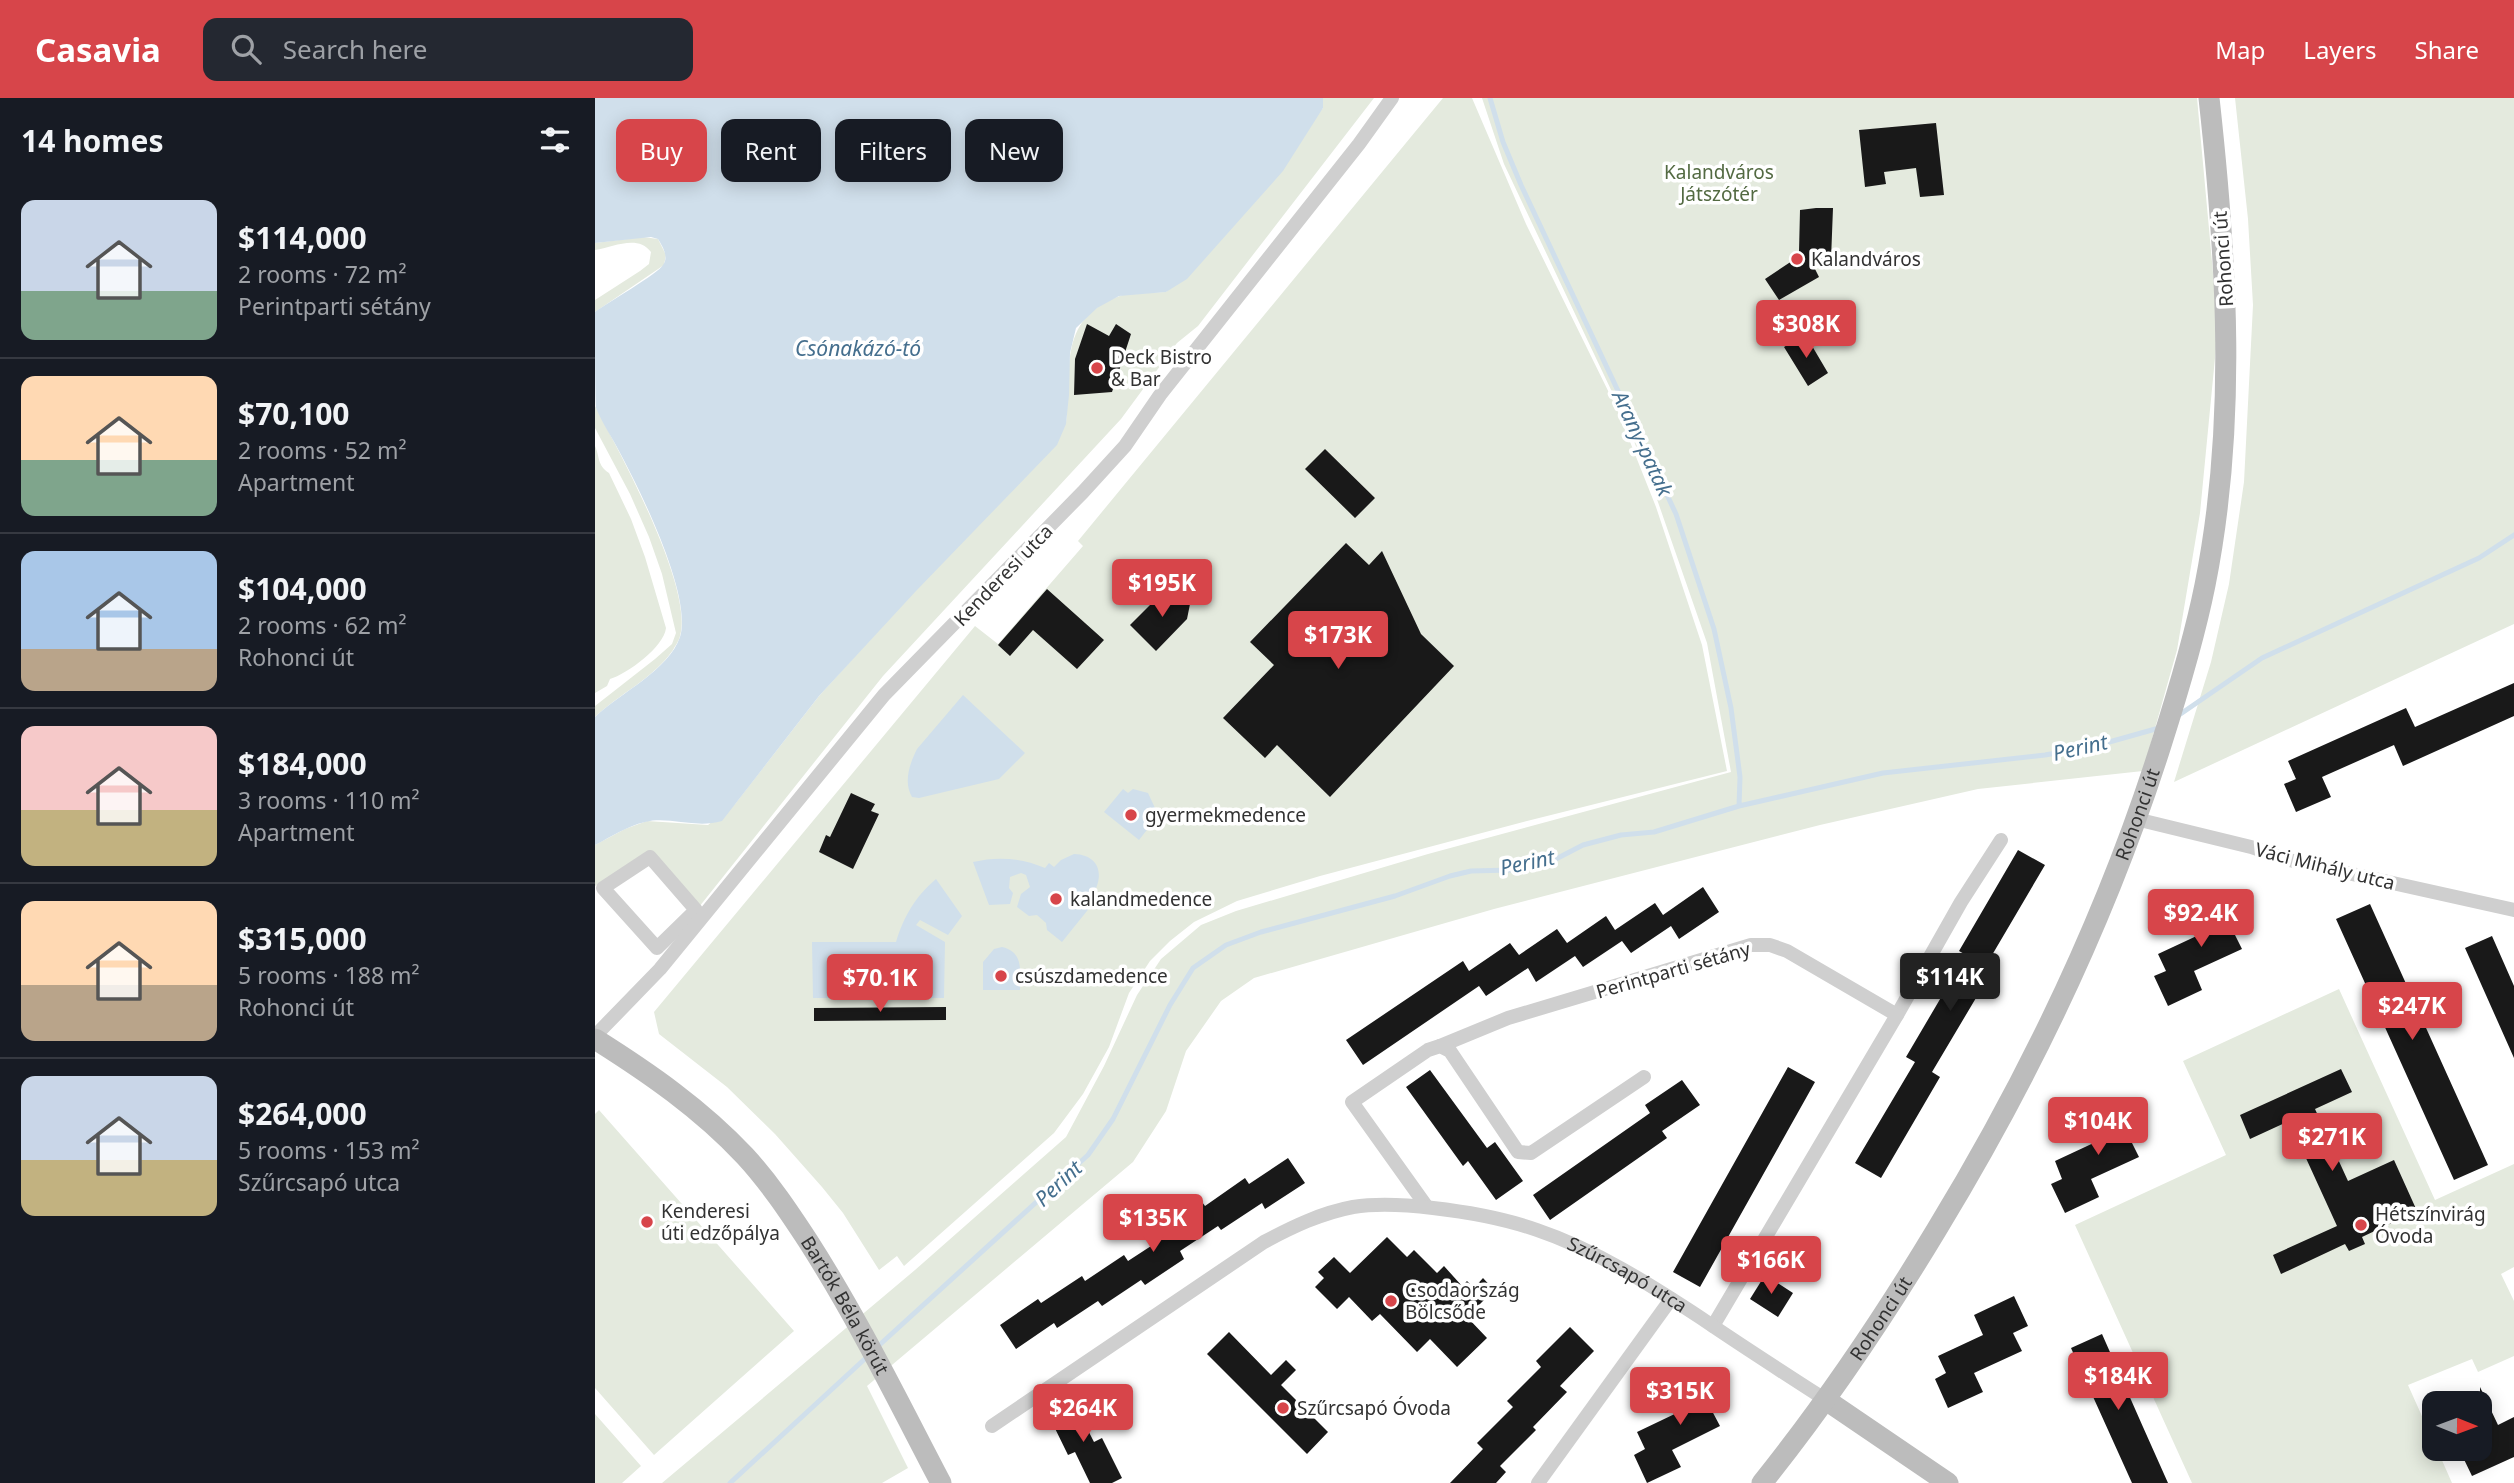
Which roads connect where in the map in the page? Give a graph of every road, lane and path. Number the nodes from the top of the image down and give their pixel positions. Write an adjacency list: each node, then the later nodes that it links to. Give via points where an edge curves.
1 (1392, 98): 8 (street, Kenderesi utca, via 1125,446 884,695 660,970)
2 (2209, 98): 3 (main road, Rohonci út, via 2227,308 2217,498 2206,583 2187,660)
3 (2137, 819): 6 (street, Váci Mihály utca, via 2289,860); 14 (main road, Rohonci út, via 2058,1009 2016,1093 1912,1271)
4 (2001, 840): 7 (street)
5 (603, 888): 5 (street, via 650,857 696,910 657,948)
6 (2514, 910)
7 (1897, 1015): 9 (street, Perintparti sétány, via 1787,951 1751,945 1508,1018); 13 (street)
8 (595, 1037): 16 (main road, Bartók Béla körút, via 678,1095 746,1157 791,1215 849,1308)
9 (1440, 1046): 10 (street, via 1450,1051 1518,1152 1531,1153); 11 (street, via 1352,1102)
10 (1644, 1077)
11 (1427, 1207): 12 (street, Szűrcsapó utca, via 1493,1217 1537,1230 1622,1268); 15 (street, Szűrcsapó utca, via 1352,1208 1295,1225)
12 (1671, 1299): 13 (street, Szűrcsapó utca); 17 (street)
13 (1713, 1326): 14 (street, Szűrcsapó utca)
14 (1826, 1400): 18 (main road, Rohonci út); 19 (main road, Szűrcsapó utca)
15 (992, 1426)
16 (941, 1483)
17 (1538, 1483)
18 (1762, 1483)
19 (1948, 1483)

